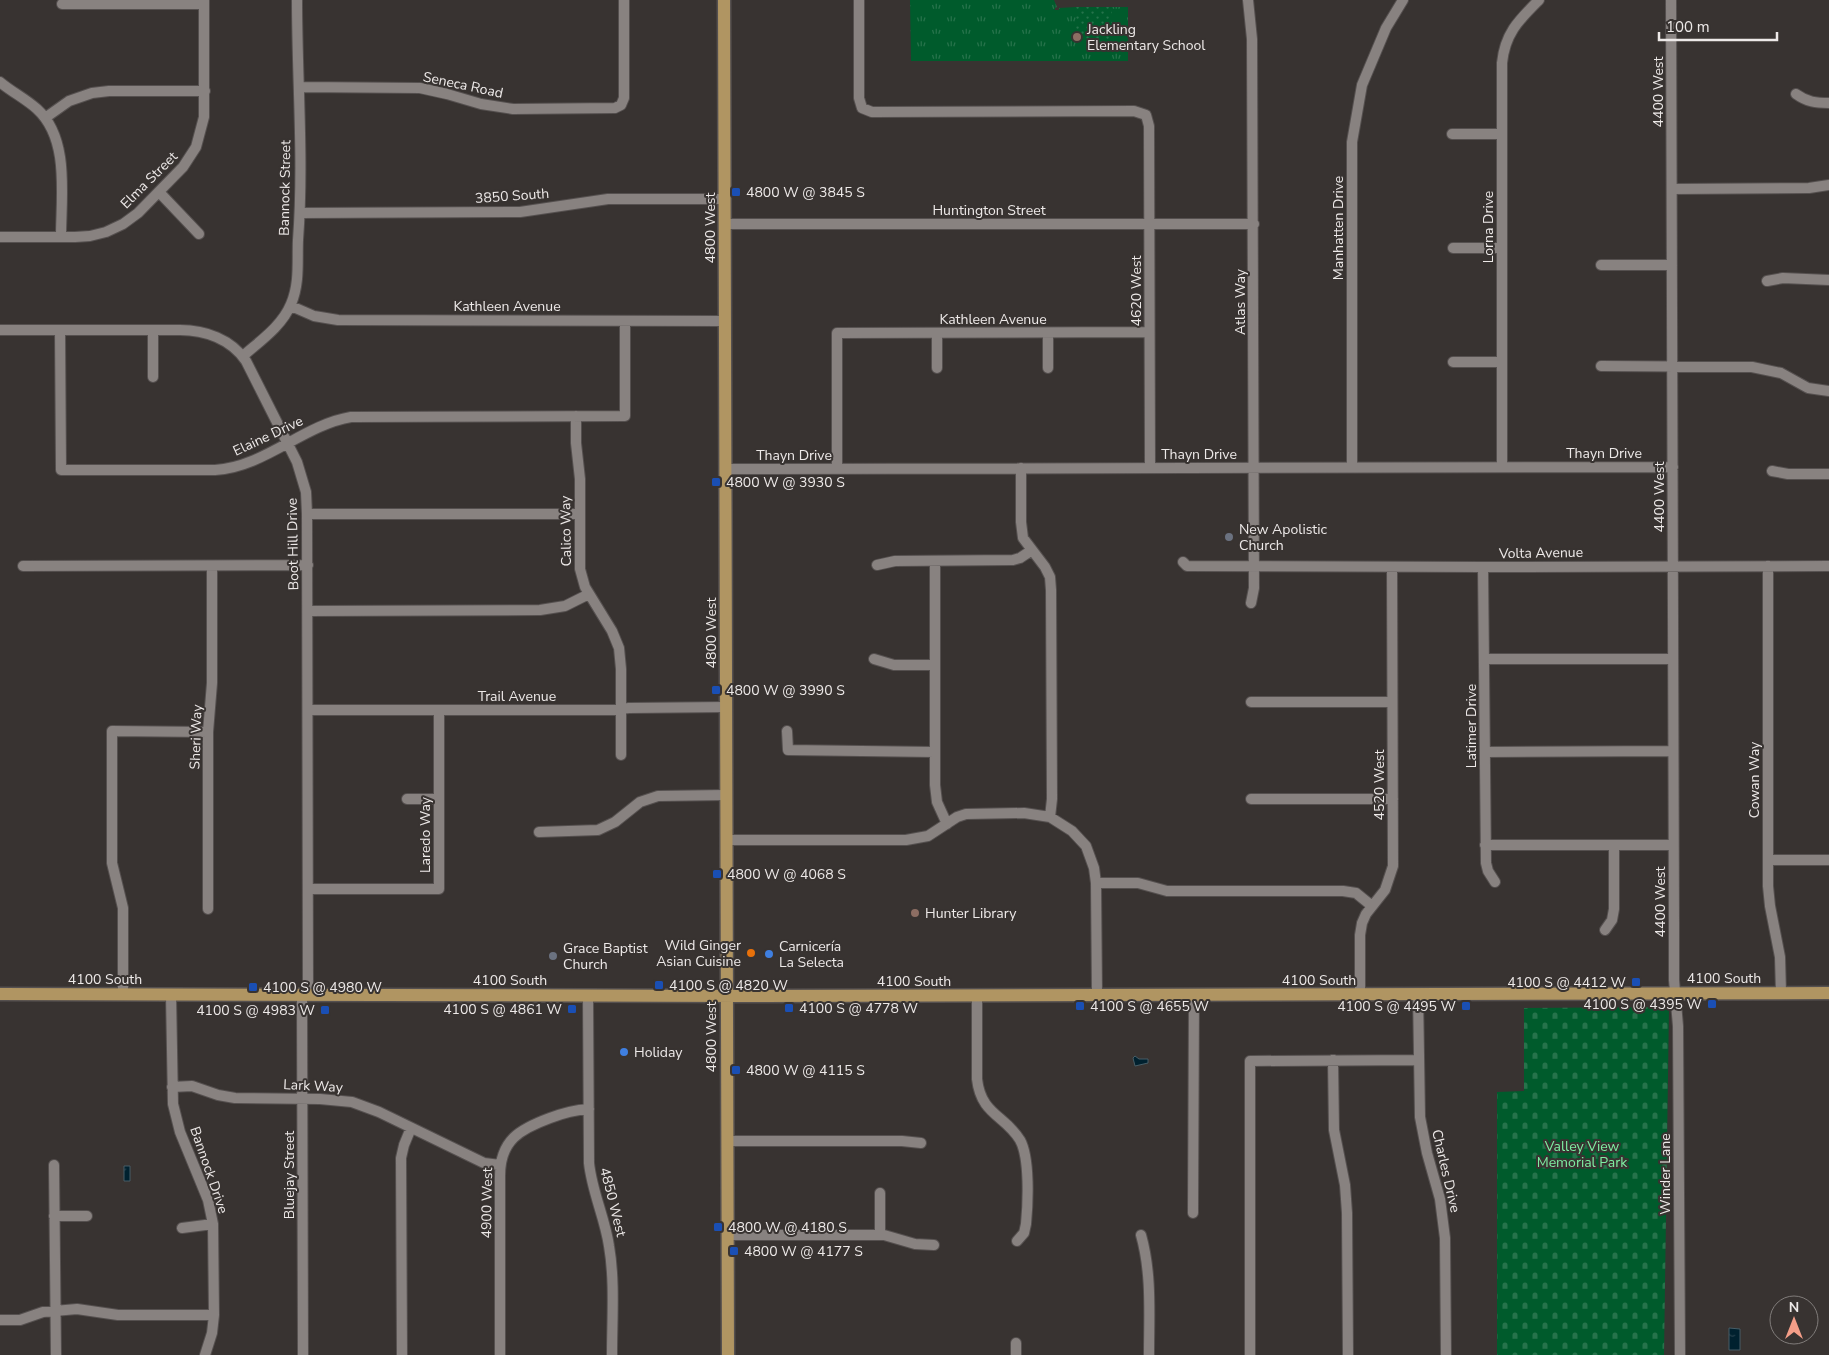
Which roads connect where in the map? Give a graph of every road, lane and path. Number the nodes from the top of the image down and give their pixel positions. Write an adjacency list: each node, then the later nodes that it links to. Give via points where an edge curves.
1 (297, 0): 12 (street, Bannock Street)
2 (624, 0): 12 (street, Seneca Road, via 624,98 621,105 608,109 513,109 420,88)
3 (724, 0): 22 (main road, 4800 West)
4 (859, 0): 25 (street, 4620 West, via 862,108 872,112 1134,111 1146,115 1149,126)
5 (1248, 0): 26 (street, Atlas Way, via 1252,39)
6 (1403, 0): 61 (street, Manhatten Drive, via 1386,28 1362,85 1352,142)
7 (1539, 0): 18 (street, Lorna Drive, via 1512,30 1503,52)
8 (1672, 0): 20 (street, 4400 West)
9 (204, 2): 10 (street); 13 (street, Elma Street)
10 (62, 4)
11 (0, 82): 16 (street)
12 (299, 87): 23 (street, Bannock Street)
13 (205, 91): 16 (street, via 92,92 69,101); 21 (street, Elma Street, via 196,147 183,167)
14 (1796, 94): 15 (street, via 1806,101)
15 (1829, 103)
16 (45, 118): 29 (street, via 60,150)
17 (1452, 134): 18 (street)
18 (1502, 134): 31 (street, Lorna Drive)
19 (1829, 186): 20 (street)
20 (1672, 189): 33 (street, 4400 West)
21 (159, 192): 27 (street); 29 (street, Elma Street, via 138,213 114,228 90,236)
22 (725, 199): 23 (street, 3850 South, via 608,200 520,212); 24 (main road, 4800 West)
23 (300, 213): 36 (street, Bannock Street, via 297,278)
24 (725, 224): 25 (street, Huntington Street); 38 (main road, 4800 West)
25 (1149, 224): 26 (street, Huntington Street); 42 (street, 4620 West)
26 (1254, 224): 60 (street, Atlas Way)
27 (199, 234)
28 (0, 237): 29 (street, Elma Street)
29 (61, 237)
30 (1453, 248): 31 (street)
31 (1502, 248): 47 (street, Lorna Drive)
32 (1601, 265): 33 (street)
33 (1672, 265): 49 (street, 4400 West)
34 (1829, 280): 35 (street, via 1783,278)
35 (1767, 281)
36 (291, 306): 37 (street, Kathleen Avenue, via 314,316 338,320); 45 (street, Bannock Street, via 274,328)
37 (624, 321): 38 (street, Kathleen Avenue); 54 (street, Elaine Drive, via 625,416)
38 (725, 321): 62 (main road, 4800 West)
39 (0, 330): 40 (street, Boot Hill Drive)
40 (60, 330): 41 (street, Boot Hill Drive); 55 (street, Elaine Drive, via 60,470 222,470 247,463)
41 (153, 330): 45 (street, Boot Hill Drive, via 207,333); 52 (street)
42 (1150, 332): 44 (street, Kathleen Avenue); 59 (street, 4620 West)
43 (937, 333): 44 (street, Kathleen Avenue); 50 (street); 63 (street, Kathleen Avenue, via 837,333)
44 (1048, 333): 51 (street)
45 (242, 356): 55 (street, Boot Hill Drive)
46 (1454, 362): 47 (street)
47 (1502, 362): 56 (street, Lorna Drive)
48 (1601, 366): 49 (street)
49 (1672, 366): 53 (street, via 1766,369 1808,388); 57 (street, 4400 West)
50 (937, 368)
51 (1048, 368)
52 (153, 377)
53 (1829, 390)
54 (576, 416): 55 (street, Elaine Drive, via 351,417 333,421); 67 (street, Calico Way)
55 (288, 443): 66 (street, Boot Hill Drive, via 304,482)
56 (1502, 467): 57 (street, Thayn Drive); 61 (street, Thayn Drive)
57 (1672, 467): 73 (street, 4400 West)
58 (1020, 468): 59 (street, Thayn Drive); 63 (street, Thayn Drive); 68 (street, via 1022,531)
59 (1150, 468): 60 (street, Thayn Drive)
60 (1254, 468): 61 (street, Thayn Drive); 76 (street, Atlas Way)
61 (1352, 468)
62 (726, 469): 63 (street, Thayn Drive); 90 (main road, 4800 West)
63 (837, 469)
64 (1772, 471): 65 (street)
65 (1829, 474)
66 (308, 514): 67 (street); 71 (street, Boot Hill Drive)
67 (580, 514): 81 (street, Calico Way, via 580,569)
68 (1032, 550): 69 (street, via 1013,560); 105 (street, via 1045,567 1051,590)
69 (935, 561): 72 (street, via 895,561); 87 (street)
70 (1183, 562): 76 (street, Volta Avenue, via 1187,566)
71 (308, 565): 75 (street); 83 (street, Boot Hill Drive)
72 (877, 565)
73 (1673, 565): 77 (street, Volta Avenue); 80 (street, Volta Avenue); 85 (street, 4400 West)
74 (23, 566): 75 (street)
75 (212, 566): 95 (street, Sheri Way, via 212,683)
76 (1254, 566): 79 (street, Volta Avenue); 82 (street, Atlas Way)
77 (1768, 566): 78 (street, Volta Avenue); 112 (street, Cowan Way)
78 (1829, 566)
79 (1392, 567): 80 (street, Volta Avenue); 89 (street, 4520 West)
80 (1483, 567): 84 (street, Latimer Drive)
81 (589, 594): 83 (street, via 559,608 540,610); 91 (street, Calico Way, via 612,631 618,648)
82 (1251, 603)
83 (308, 611): 92 (street, Boot Hill Drive)
84 (1484, 659): 85 (street); 98 (street, Latimer Drive)
85 (1673, 659): 96 (street, 4400 West)
86 (874, 660): 87 (street, via 894,665)
87 (934, 665): 97 (street)
88 (1251, 702): 89 (street)
89 (1392, 702): 102 (street, 4520 West)
90 (726, 707): 91 (street, Trail Avenue); 100 (main road, 4800 West)
91 (622, 709): 93 (street, Trail Avenue); 99 (street, Calico Way)
92 (308, 710): 93 (street, Trail Avenue); 116 (street, Boot Hill Drive)
93 (439, 710): 103 (street, Laredo Way)
94 (787, 731): 97 (street, via 788,750)
95 (208, 732): 118 (street, Sheri Way); 126 (street, via 112,731 112,863 124,908)
96 (1673, 751): 98 (street); 111 (street, 4400 West)
97 (935, 752): 106 (street, via 937,802)
98 (1485, 752): 109 (street, Latimer Drive)
99 (622, 755)
100 (726, 795): 107 (street, via 658,796 640,802 615,822 598,830); 108 (main road, 4800 West)
101 (407, 798): 103 (street)
102 (1392, 798): 104 (street); 117 (street, 4520 West, via 1392,872 1386,890)
103 (439, 799): 116 (street, Laredo Way, via 439,889)
104 (1251, 799)
105 (1050, 817): 106 (street, via 1024,813 975,813); 115 (street, via 1080,839 1091,857)
106 (947, 824): 108 (street, via 928,836 906,840)
107 (539, 832)
108 (726, 840): 132 (main road, 4800 West)
109 (1485, 845): 110 (street); 114 (street, Latimer Drive, via 1486,868)
110 (1614, 845): 111 (street); 119 (street, via 1614,909)
111 (1673, 845): 125 (street, 4400 West)
112 (1768, 860): 113 (street); 120 (street, Cowan Way, via 1769,895 1780,957)
113 (1829, 860)
114 (1495, 882)
115 (1096, 883): 117 (street, via 1138,883 1167,891 1343,890 1356,893); 129 (street)
116 (308, 889): 128 (street, Boot Hill Drive)
117 (1372, 906): 123 (street, 4520 West, via 1360,929)
118 (208, 909)
119 (1605, 930)
120 (1782, 993): 121 (main road, 4100 South); 125 (main road, 4100 South)
121 (1829, 993)
122 (0, 994): 126 (main road, 4100 South)
123 (1360, 994): 124 (main road, 4100 South); 130 (main road, 4100 South)
124 (1418, 994): 125 (main road, 4100 South); 135 (street, Charles Drive)
125 (1675, 994): 171 (street, Winder Lane)
126 (124, 995): 127 (main road, 4100 South)
127 (171, 995): 128 (main road, 4100 South); 136 (street, Bannock Drive)
128 (305, 995): 131 (main road, 4100 South); 137 (street, Bluejay Street)
129 (1097, 995): 130 (main road, 4100 South); 133 (main road, 4100 South)
130 (1194, 995): 145 (street)
131 (588, 996): 132 (main road, 4100 South); 138 (street, 4850 West)
132 (726, 996): 133 (main road, 4100 South); 140 (main road, 4800 West)
133 (977, 996): 153 (street, via 977,1079 980,1093 990,1111 1017,1136 1024,1147 1026,1159 1026,1224)
134 (1333, 1060): 135 (street); 168 (street, via 1250,1061); 169 (street, via 1334,1130 1347,1203)
135 (1418, 1060): 170 (street, Charles Drive, via 1420,1117 1444,1223)
136 (172, 1087): 137 (street, Lark Way, via 192,1086 235,1098); 148 (street, Bannock Drive, via 177,1123 205,1192)
137 (302, 1098): 139 (street, Lark Way, via 342,1100 362,1105); 161 (street, Bluejay Street)
138 (589, 1109): 143 (street, 4900 West, via 566,1112 522,1130 508,1144); 164 (street, 4850 West, via 590,1171 611,1262)
139 (411, 1128): 143 (street, Lark Way, via 484,1163); 162 (street, via 401,1158)
140 (727, 1141): 141 (street, via 902,1141); 151 (main road, 4800 West)
141 (921, 1144)
142 (54, 1165): 146 (street)
143 (500, 1165): 163 (street, 4900 West)
144 (880, 1193): 150 (street)
145 (1193, 1213)
146 (54, 1216): 147 (street); 155 (street)
147 (87, 1216)
148 (213, 1224): 149 (street); 156 (street, Bannock Drive)
149 (182, 1228)
150 (880, 1234): 151 (street); 154 (street, via 915,1244)
151 (727, 1235): 165 (main road, 4800 West)
152 (1141, 1235): 167 (street, via 1149,1274)
153 (1017, 1241)
154 (934, 1245)
155 (56, 1310): 156 (street, via 84,1309 118,1315); 157 (street, via 39,1312 20,1320); 159 (street)
156 (214, 1315): 160 (street, Bannock Drive)
157 (0, 1320)
158 (1016, 1343): 166 (street)
159 (56, 1355)
160 (205, 1355)
161 (303, 1355)
162 (402, 1355)
163 (500, 1355)
164 (612, 1355)
165 (728, 1355)
166 (1016, 1355)
167 (1149, 1355)
168 (1250, 1355)
169 (1348, 1355)
170 (1446, 1355)
171 (1680, 1355)

